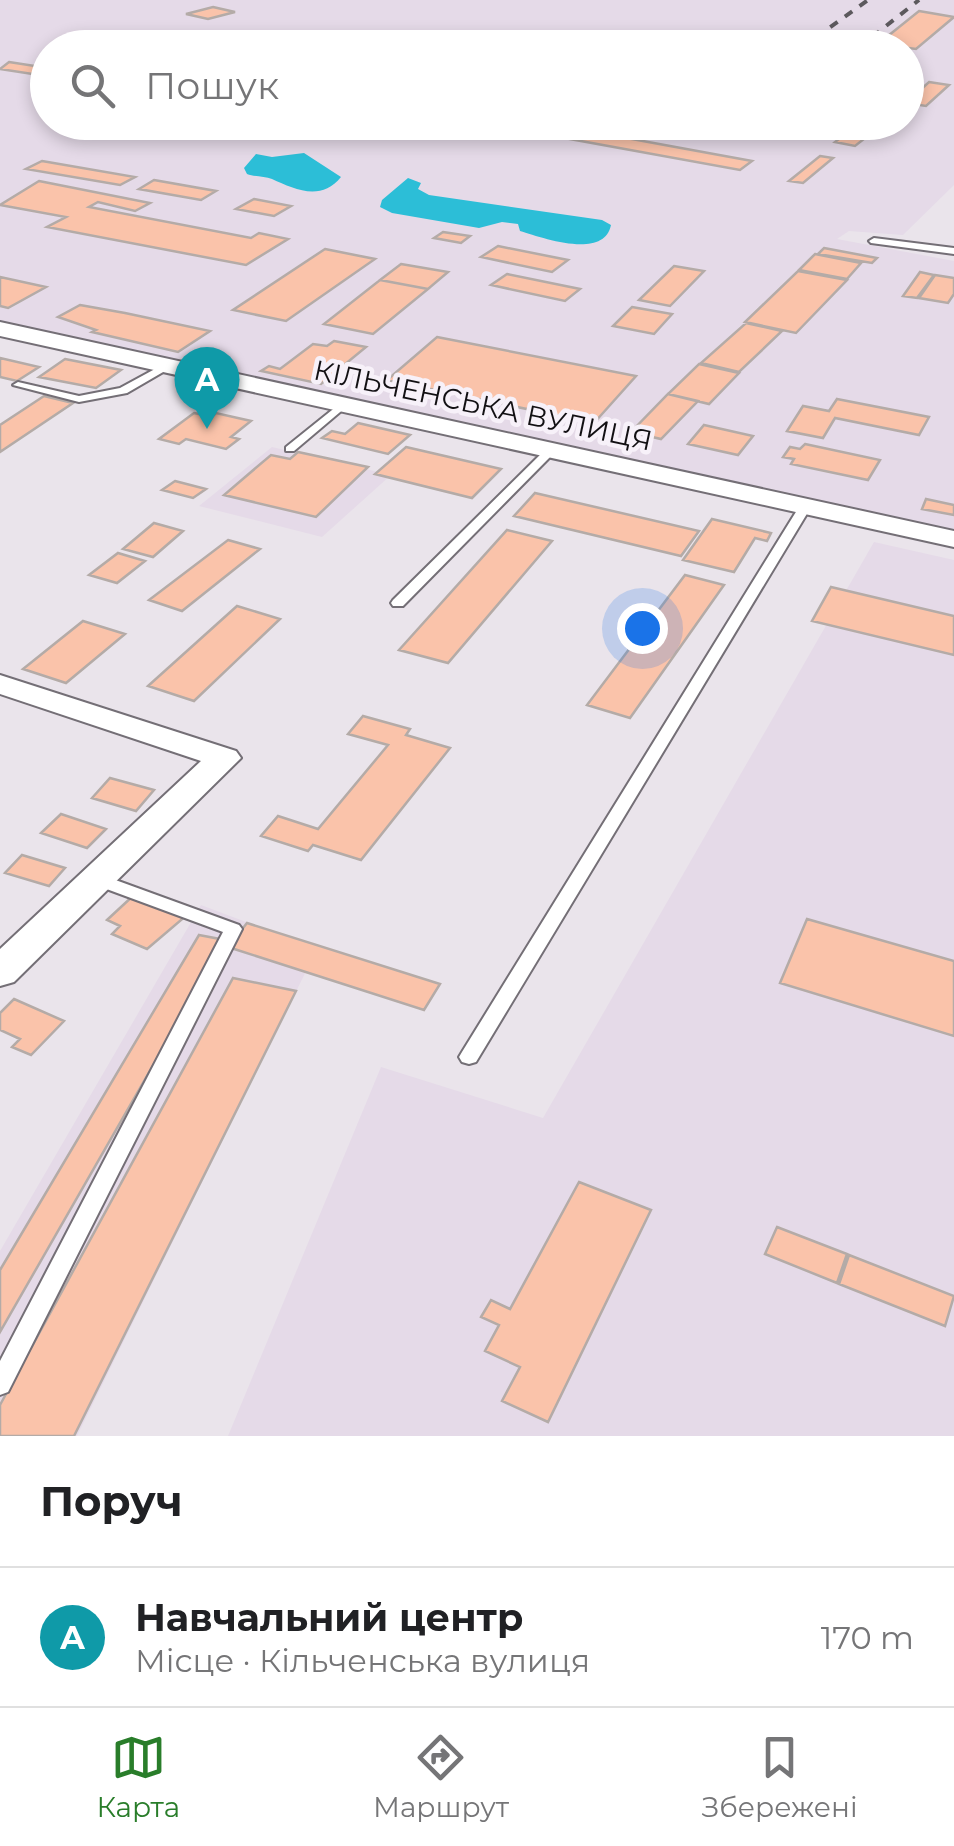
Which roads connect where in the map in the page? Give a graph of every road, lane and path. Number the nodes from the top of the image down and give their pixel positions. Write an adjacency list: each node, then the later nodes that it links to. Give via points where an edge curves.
1 (874, 240): 2 (lane)
2 (954, 251)
3 (0, 330): 4 (street, КІЛЬЧЕНСЬКА ВУЛИЦЯ)
4 (166, 366): 5 (lane, via 122,391 79,399); 6 (street, КІЛЬЧЕНСЬКА ВУЛИЦЯ)
5 (18, 386)
6 (342, 405): 7 (lane); 8 (street, КІЛЬЧЕНСЬКА ВУЛИЦЯ)
7 (290, 449)
8 (550, 451): 9 (street, КІЛЬЧЕНСЬКА ВУЛИЦЯ); 11 (lane)
9 (804, 507): 10 (street, КІЛЬЧЕНСЬКА ВУЛИЦЯ); 15 (lane)
10 (954, 539)
11 (398, 603)
12 (0, 684): 13 (street, via 224,758)
13 (98, 880): 14 (street); 16 (lane, via 233,929)
14 (0, 972)
15 (469, 1057)
16 (0, 1384)

